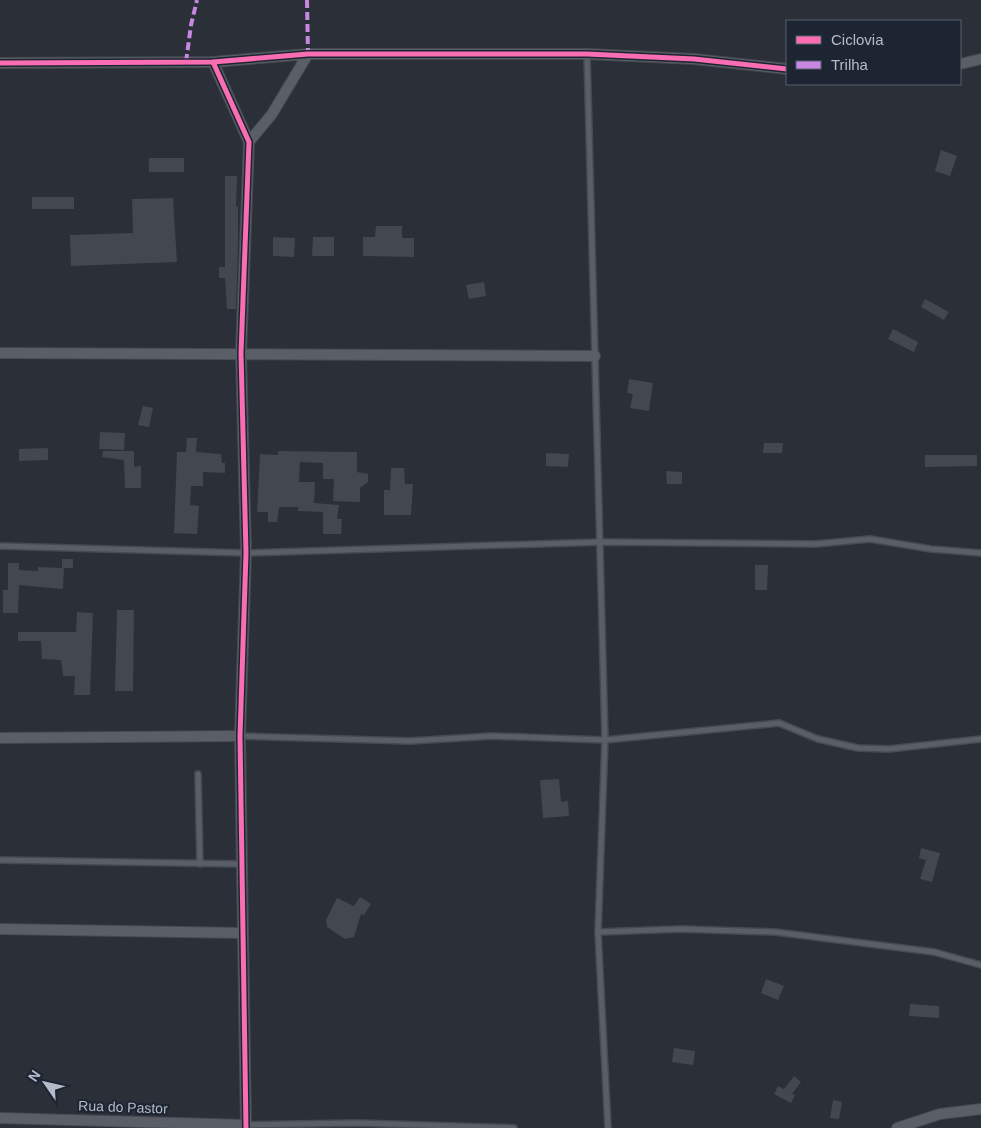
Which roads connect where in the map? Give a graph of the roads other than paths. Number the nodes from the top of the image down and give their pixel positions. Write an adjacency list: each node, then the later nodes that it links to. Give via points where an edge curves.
1 (308, 54): 2 (street); 4 (street); 8 (street, via 272,114)
2 (587, 54): 7 (street, via 694,59); 11 (lane)
3 (981, 59): 6 (street)
4 (213, 62): 5 (street); 8 (street)
5 (0, 63)
6 (961, 64)
7 (786, 69)
8 (249, 142): 9 (street)
9 (241, 353): 10 (street); 11 (street); 14 (street)
10 (0, 354)
11 (595, 356): 12 (lane)
12 (601, 542): 14 (lane); 15 (lane, via 816,544 870,539); 19 (lane)
13 (0, 546): 14 (lane)
14 (246, 553): 16 (street)
15 (981, 553)
16 (240, 736): 17 (street); 19 (lane, via 410,741 492,736); 23 (street)
17 (0, 738)
18 (981, 739): 19 (lane, via 889,749 858,748 818,739 778,723)
19 (605, 740): 25 (lane)
20 (198, 774): 22 (lane)
21 (0, 860): 22 (lane)
22 (200, 864): 23 (lane)
23 (241, 864): 26 (street)
24 (0, 929): 26 (street)
25 (598, 932): 27 (lane, via 681,928 776,932 934,952); 32 (lane)
26 (242, 933): 30 (street)
27 (981, 965)
28 (981, 1109): 33 (street, via 940,1114)
29 (0, 1118): 30 (street, Rua do Pastor)
30 (246, 1126): 31 (lane, via 357,1123)
31 (514, 1128)
32 (608, 1128)
33 (897, 1128)

